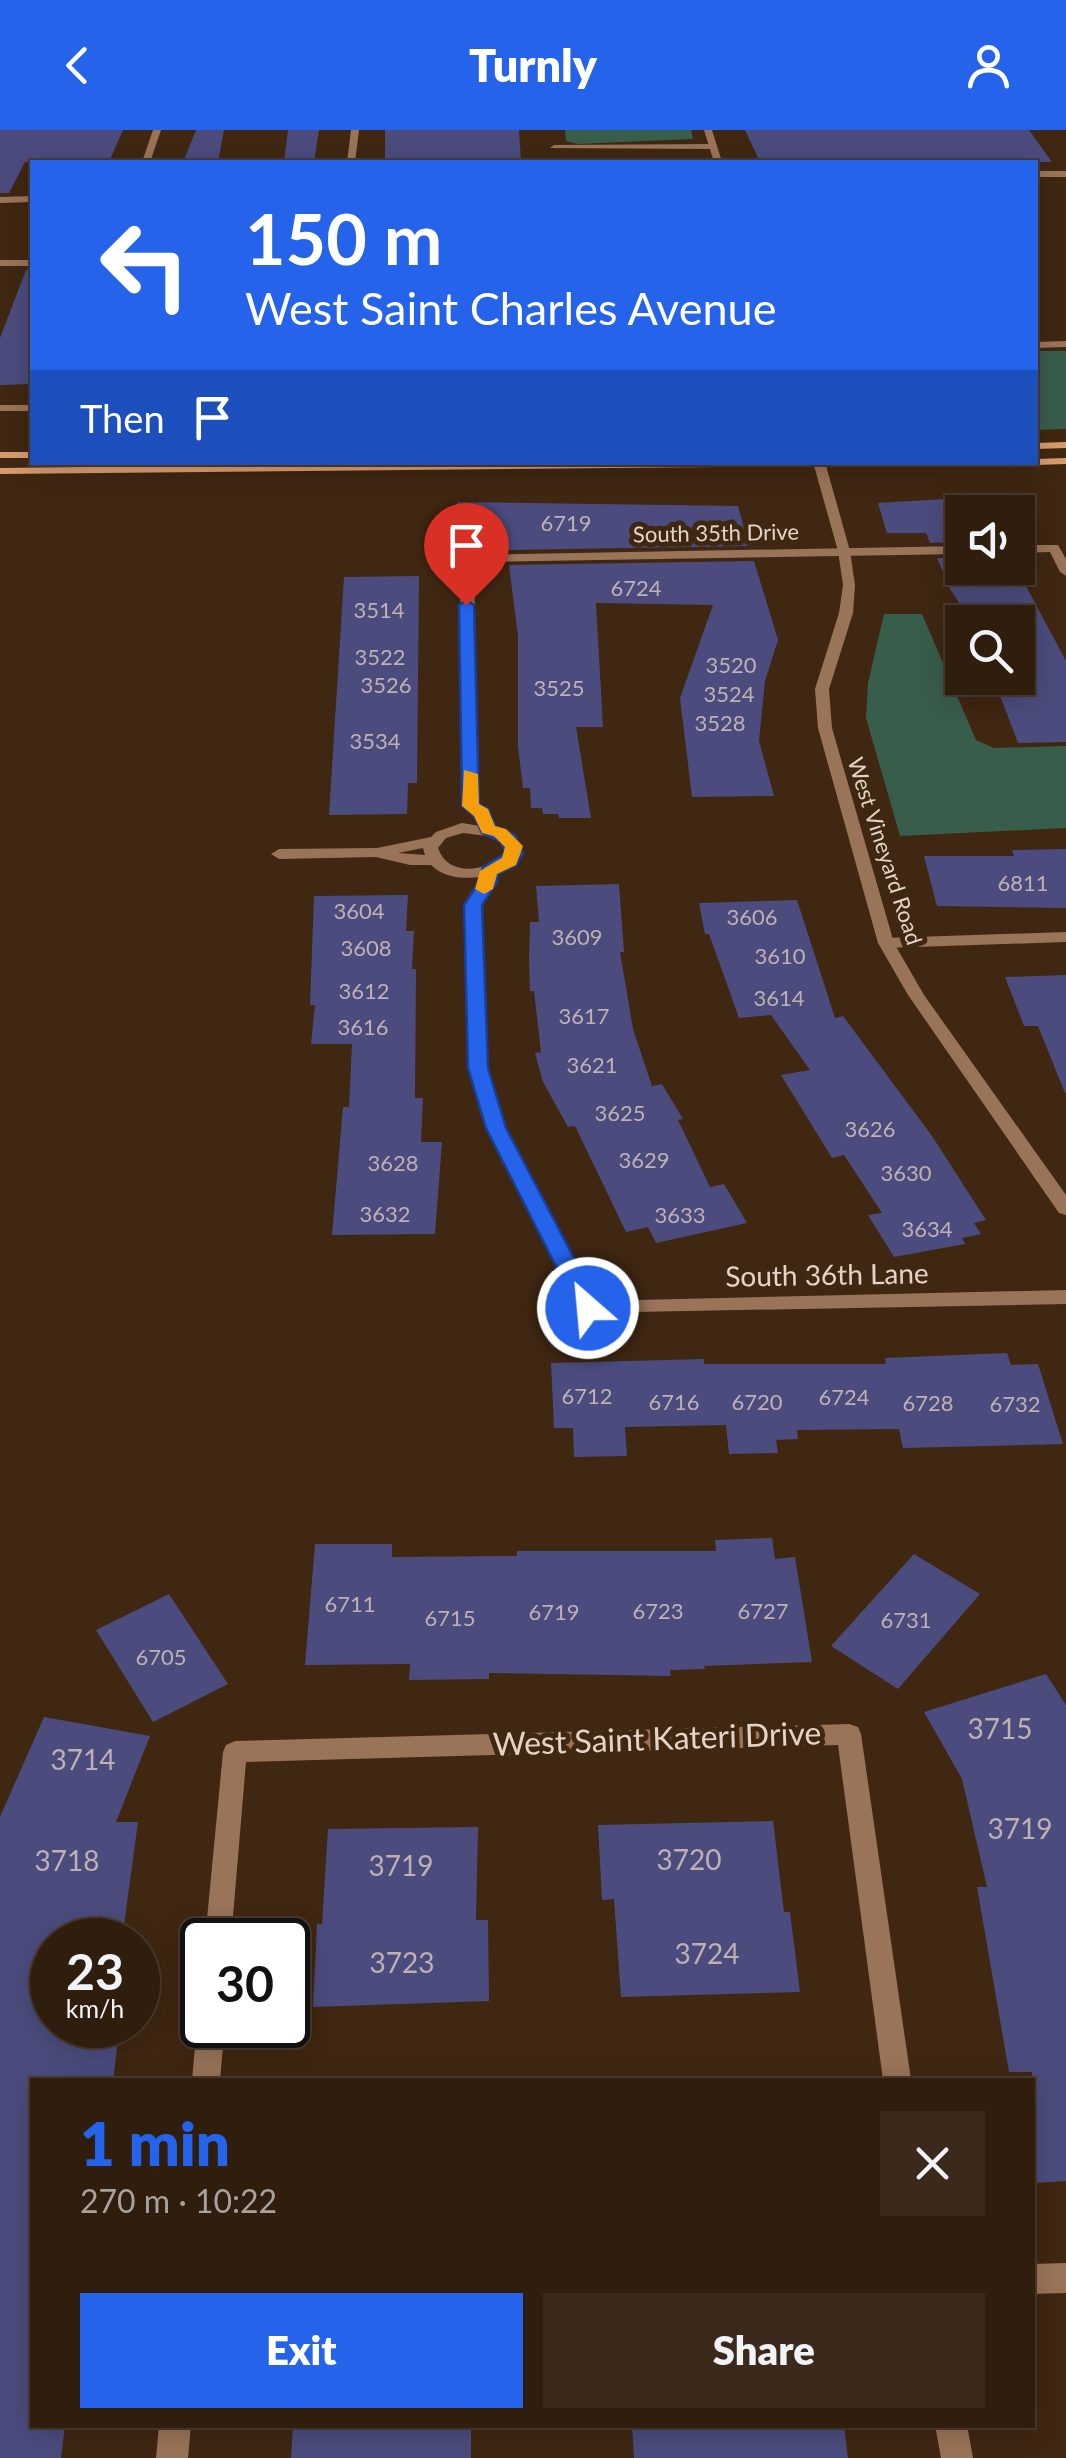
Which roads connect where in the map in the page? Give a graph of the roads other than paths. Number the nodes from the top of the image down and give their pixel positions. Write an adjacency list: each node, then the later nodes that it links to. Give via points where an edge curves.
1 (157, 130): 7 (street)
2 (355, 130): 8 (street)
3 (551, 130): 6 (street)
4 (708, 130): 5 (street)
5 (713, 147): 6 (street); 10 (street)
6 (554, 148): 9 (street)
7 (147, 160)
8 (351, 160)
9 (556, 160)
10 (717, 160)
11 (1038, 174): 12 (street)
12 (1066, 174)
13 (30, 199): 14 (street)
14 (0, 200)
15 (30, 262): 16 (street)
16 (0, 263)
17 (1066, 344): 18 (street)
18 (1038, 345)
19 (0, 408): 20 (street)
20 (30, 408)
21 (1038, 446): 22 (main road)
22 (1066, 446)
23 (30, 455): 24 (main road)
24 (0, 456)
25 (1066, 461): 26 (main road)
26 (1038, 462)
27 (614, 465): 29 (main road)
28 (820, 465): 32 (street, West Vineyard Road)
29 (0, 471)
30 (1035, 549): 33 (street, via 1054,548)
31 (945, 550): 32 (street, South 35th Drive)
32 (844, 551): 34 (street, South 35th Drive, via 470,558); 45 (street, West Vineyard Road, via 846,613 822,690 825,728)
33 (1066, 572)
34 (470, 806): 35 (street, via 482,813); 36 (street, via 459,814)
35 (488, 829): 36 (street); 42 (street, via 509,838 514,853)
36 (456, 830): 37 (street)
37 (434, 841): 38 (street); 40 (street)
38 (376, 852): 39 (street); 40 (street)
39 (279, 854)
40 (434, 860): 41 (street)
41 (451, 870): 42 (street); 43 (street)
42 (489, 871): 43 (street)
43 (473, 905): 47 (street, South 36th Lane, via 478,1068 496,1128 588,1308)
44 (1066, 937): 45 (street)
45 (886, 943): 46 (street, West Vineyard Road)
46 (1066, 1209)
47 (1066, 1298)
48 (220, 1918): 51 (street, West Saint Kateri Drive, via 235,1752 849,1734)
49 (209, 2048): 50 (street)
50 (206, 2078)
51 (897, 2078)
52 (1066, 2278): 53 (street)
53 (1035, 2279)
54 (176, 2428): 56 (street)
55 (952, 2428): 57 (street)
56 (172, 2458)
57 (957, 2458)

